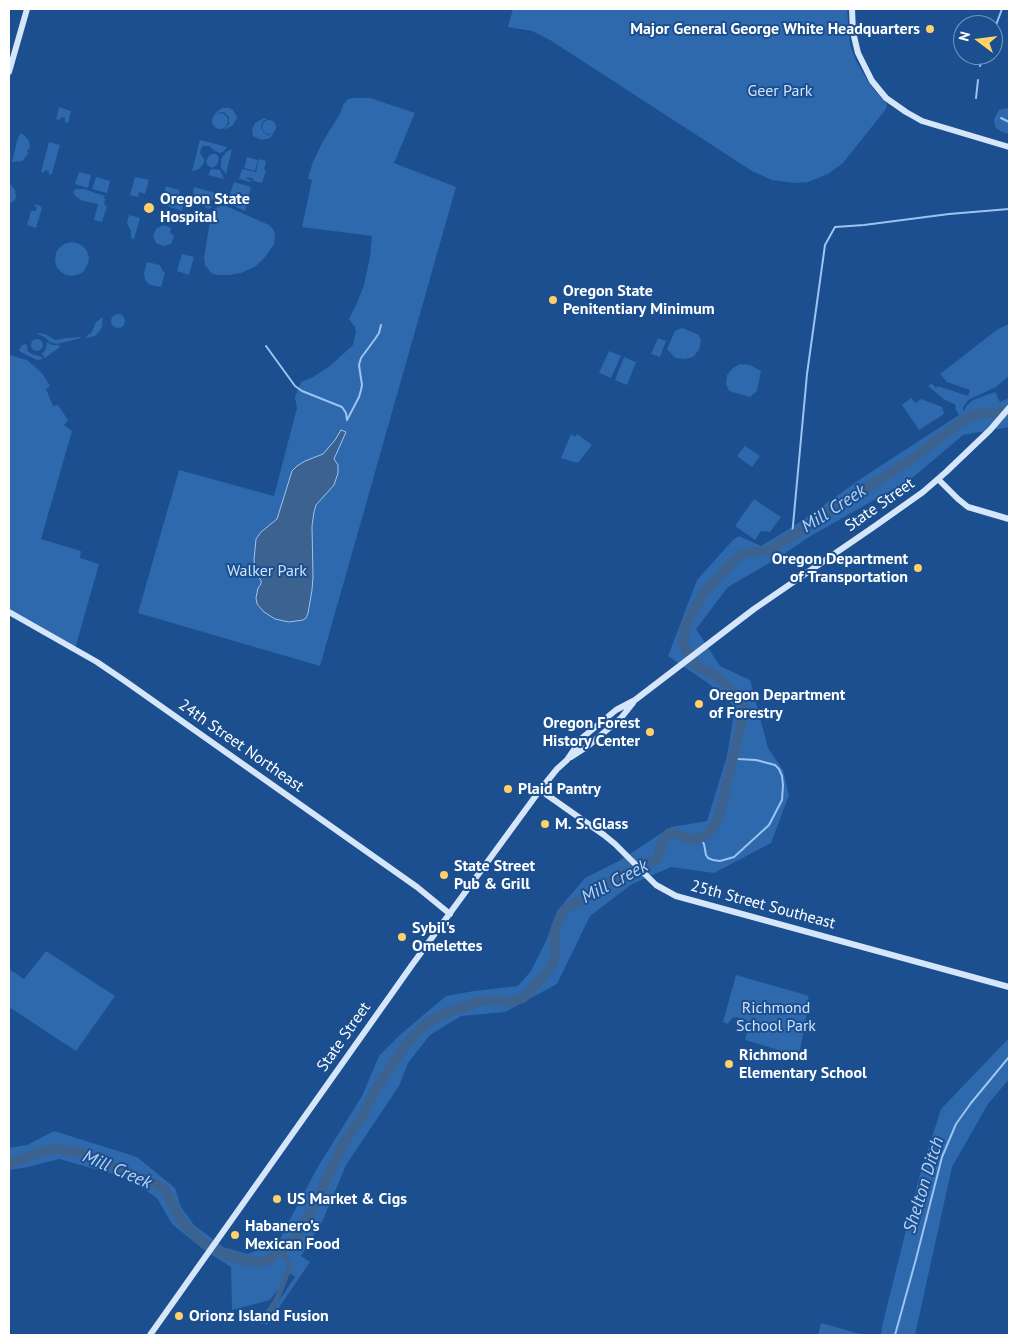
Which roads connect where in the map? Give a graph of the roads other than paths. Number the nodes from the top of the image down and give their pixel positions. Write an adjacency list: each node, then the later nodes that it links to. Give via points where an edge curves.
1 (27, 9): 3 (main road)
2 (852, 9): 4 (main road, via 858,53 872,81 886,98 922,121)
3 (9, 72)
4 (1009, 147)
5 (1009, 408): 6 (main road, State Street)
6 (938, 479): 7 (main road, via 968,506); 9 (main road, State Street, via 754,609 635,700 616,710 582,738)
7 (1009, 519)
8 (9, 612): 10 (main road, 24th Street Northeast, via 128,683)
9 (540, 790): 10 (main road, State Street); 11 (main road, 25th Street Southeast, via 604,834 665,891)
10 (450, 914): 12 (main road, State Street)
11 (1009, 987)
12 (150, 1335)

